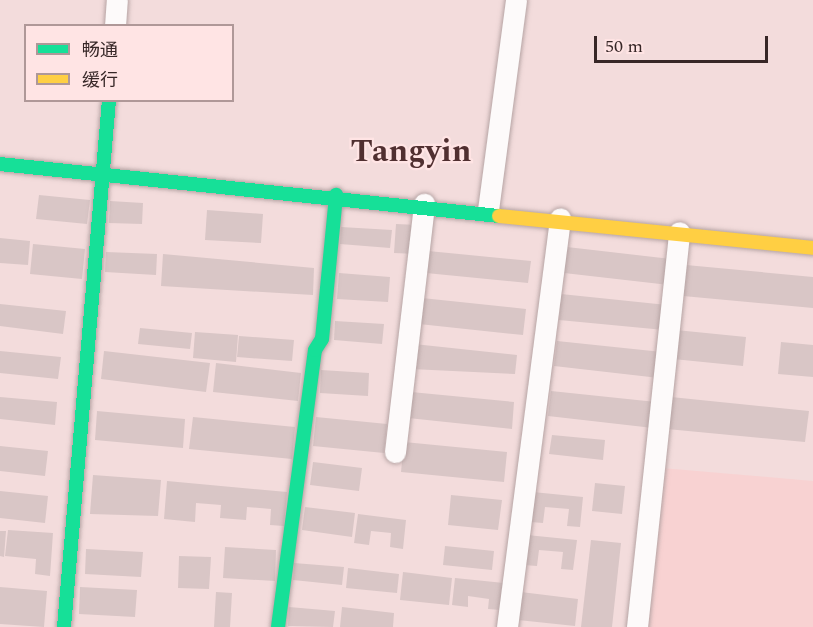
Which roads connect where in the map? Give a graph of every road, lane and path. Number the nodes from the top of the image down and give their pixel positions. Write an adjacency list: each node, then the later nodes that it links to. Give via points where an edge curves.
1 (117, 0): 3 (street)
2 (516, 0): 9 (street)
3 (115, 24)
4 (109, 102): 6 (street)
5 (0, 164): 6 (street)
6 (104, 174): 7 (street); 14 (street)
7 (336, 195): 8 (street); 15 (street, via 322,339 315,350)
8 (424, 204): 9 (street); 13 (street)
9 (488, 210): 10 (street)
10 (560, 218): 11 (street); 16 (street)
11 (679, 232): 12 (street); 17 (street)
12 (813, 248)
13 (395, 452)
14 (64, 627)
15 (278, 627)
16 (507, 627)
17 (637, 627)

